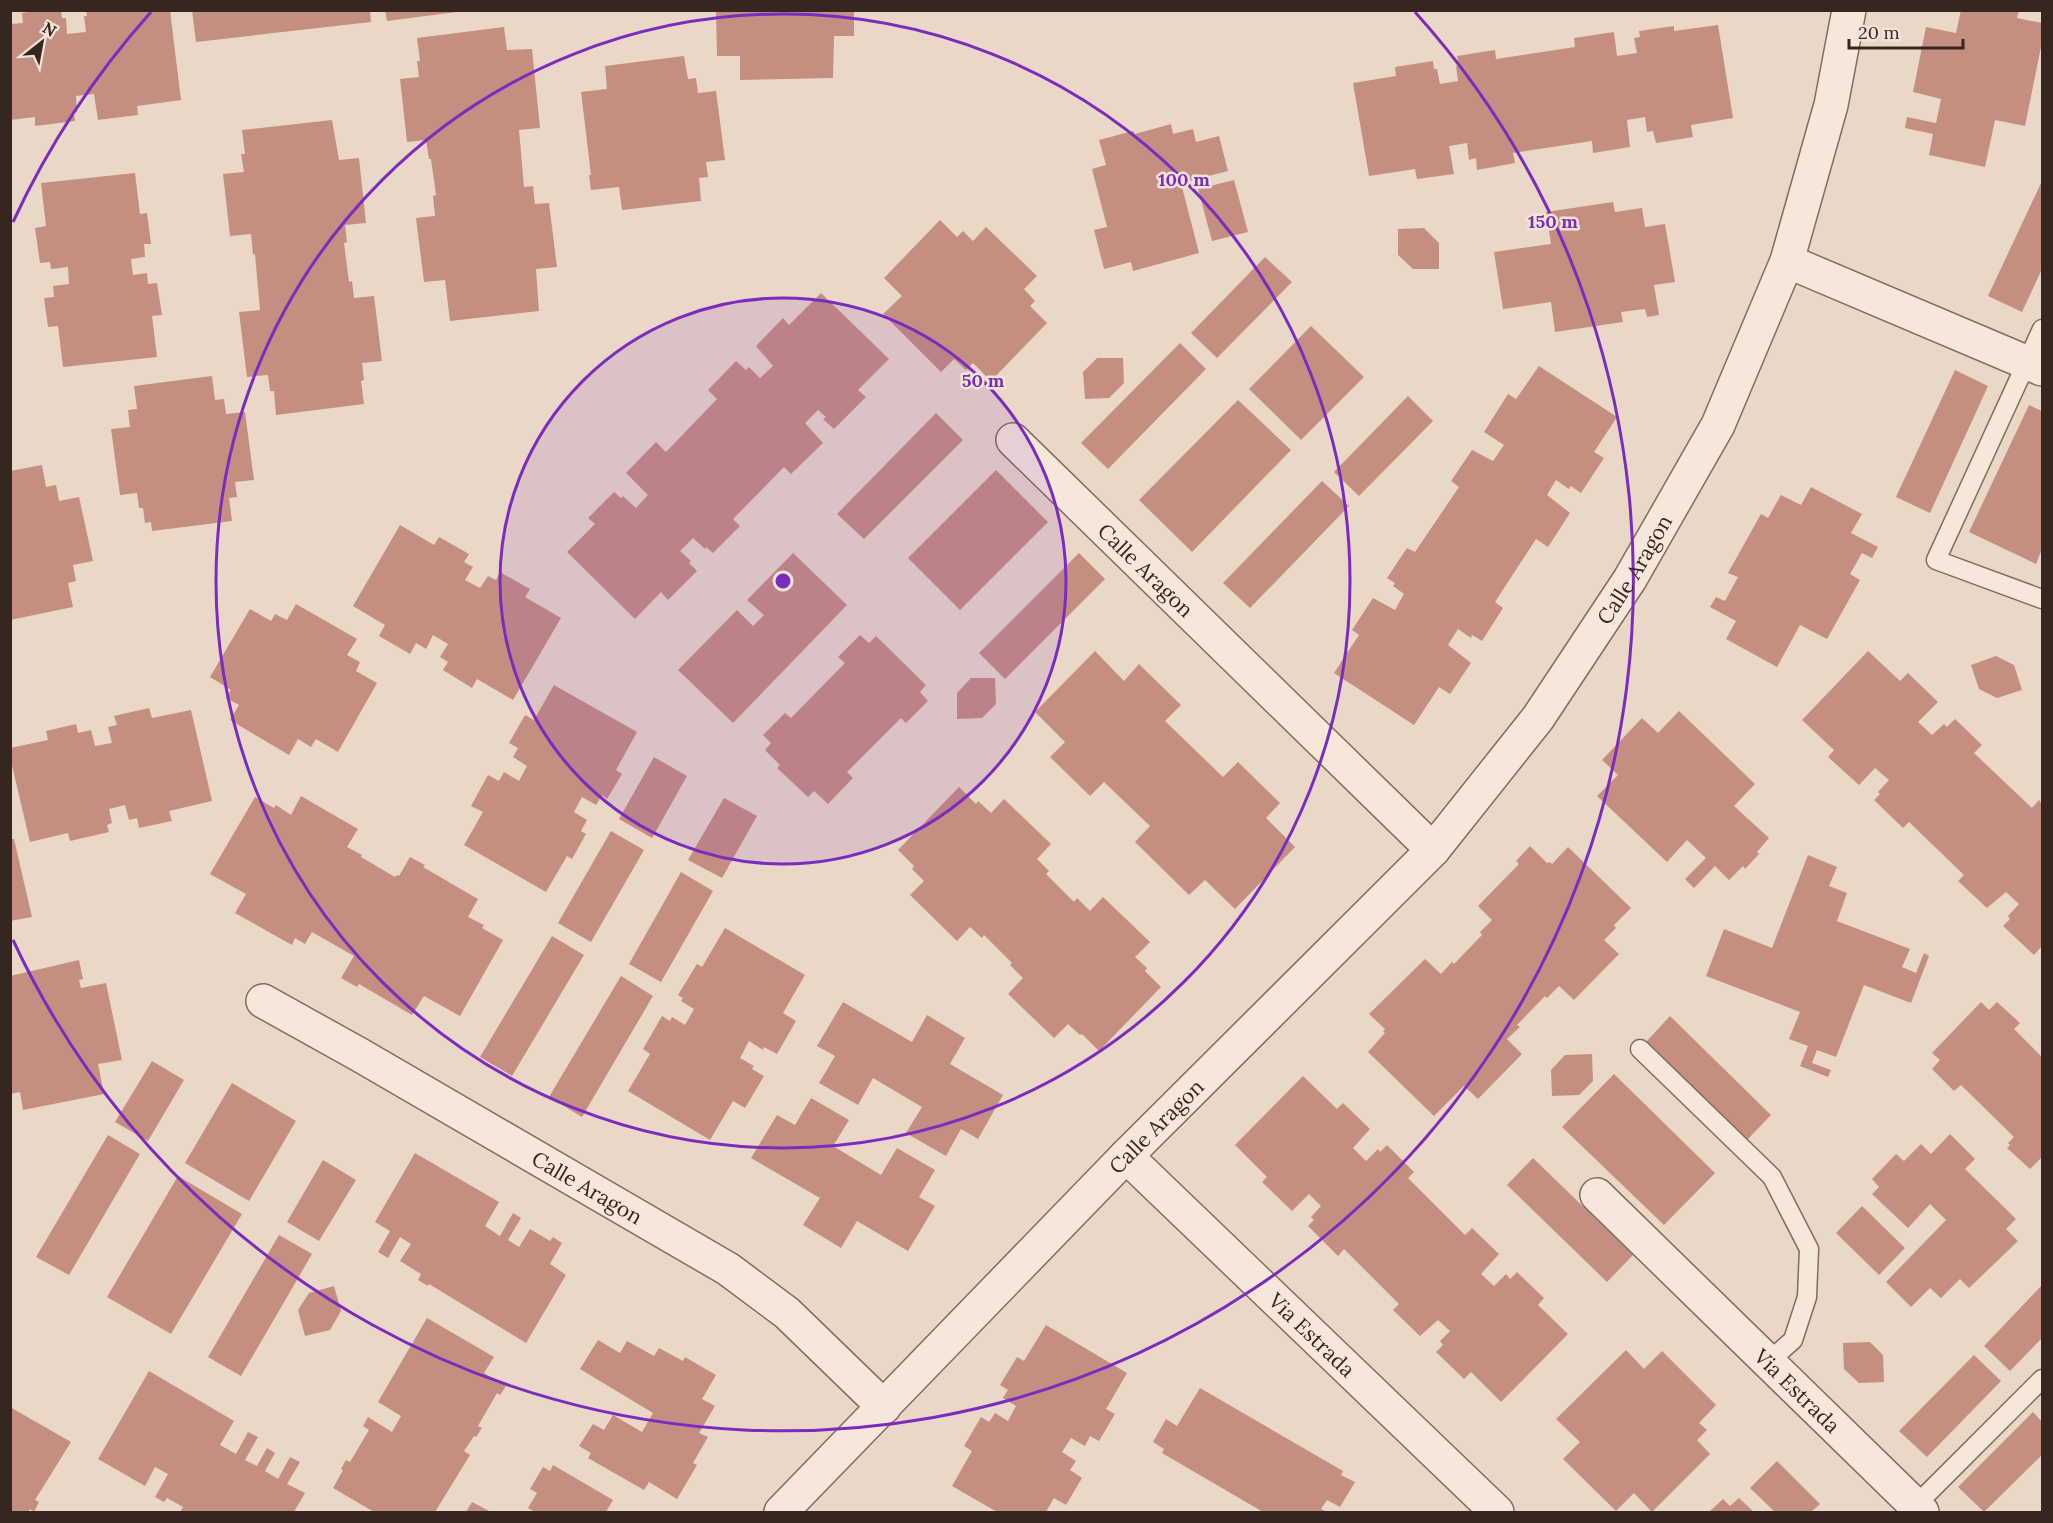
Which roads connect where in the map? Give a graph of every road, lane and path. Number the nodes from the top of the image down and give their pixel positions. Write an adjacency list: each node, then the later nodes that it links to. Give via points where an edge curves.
1 (1849, 10): 2 (street, Calle Aragon, via 1831,105)
2 (1787, 261): 4 (street); 7 (street, Calle Aragon, via 1718,425 1630,579 1538,718)
3 (2043, 329): 4 (lane)
4 (2035, 366): 6 (lane, via 1936,560)
5 (1013, 440): 7 (street, Calle Aragon)
6 (2043, 599)
7 (1433, 850): 10 (street, Calle Aragon)
8 (263, 1001): 14 (street, Calle Aragon, via 728,1269 787,1313)
9 (1640, 1049): 12 (lane, via 1772,1177 1809,1249 1807,1297 1793,1340)
10 (1126, 1156): 14 (street, Calle Aragon); 17 (street, Via Estrada)
11 (1597, 1195): 12 (street, Via Estrada)
12 (1768, 1362): 15 (street, Via Estrada)
13 (2043, 1379): 15 (lane)
14 (884, 1407): 16 (street, Calle Aragon)
15 (1918, 1509)
16 (781, 1512)
17 (1497, 1512)

